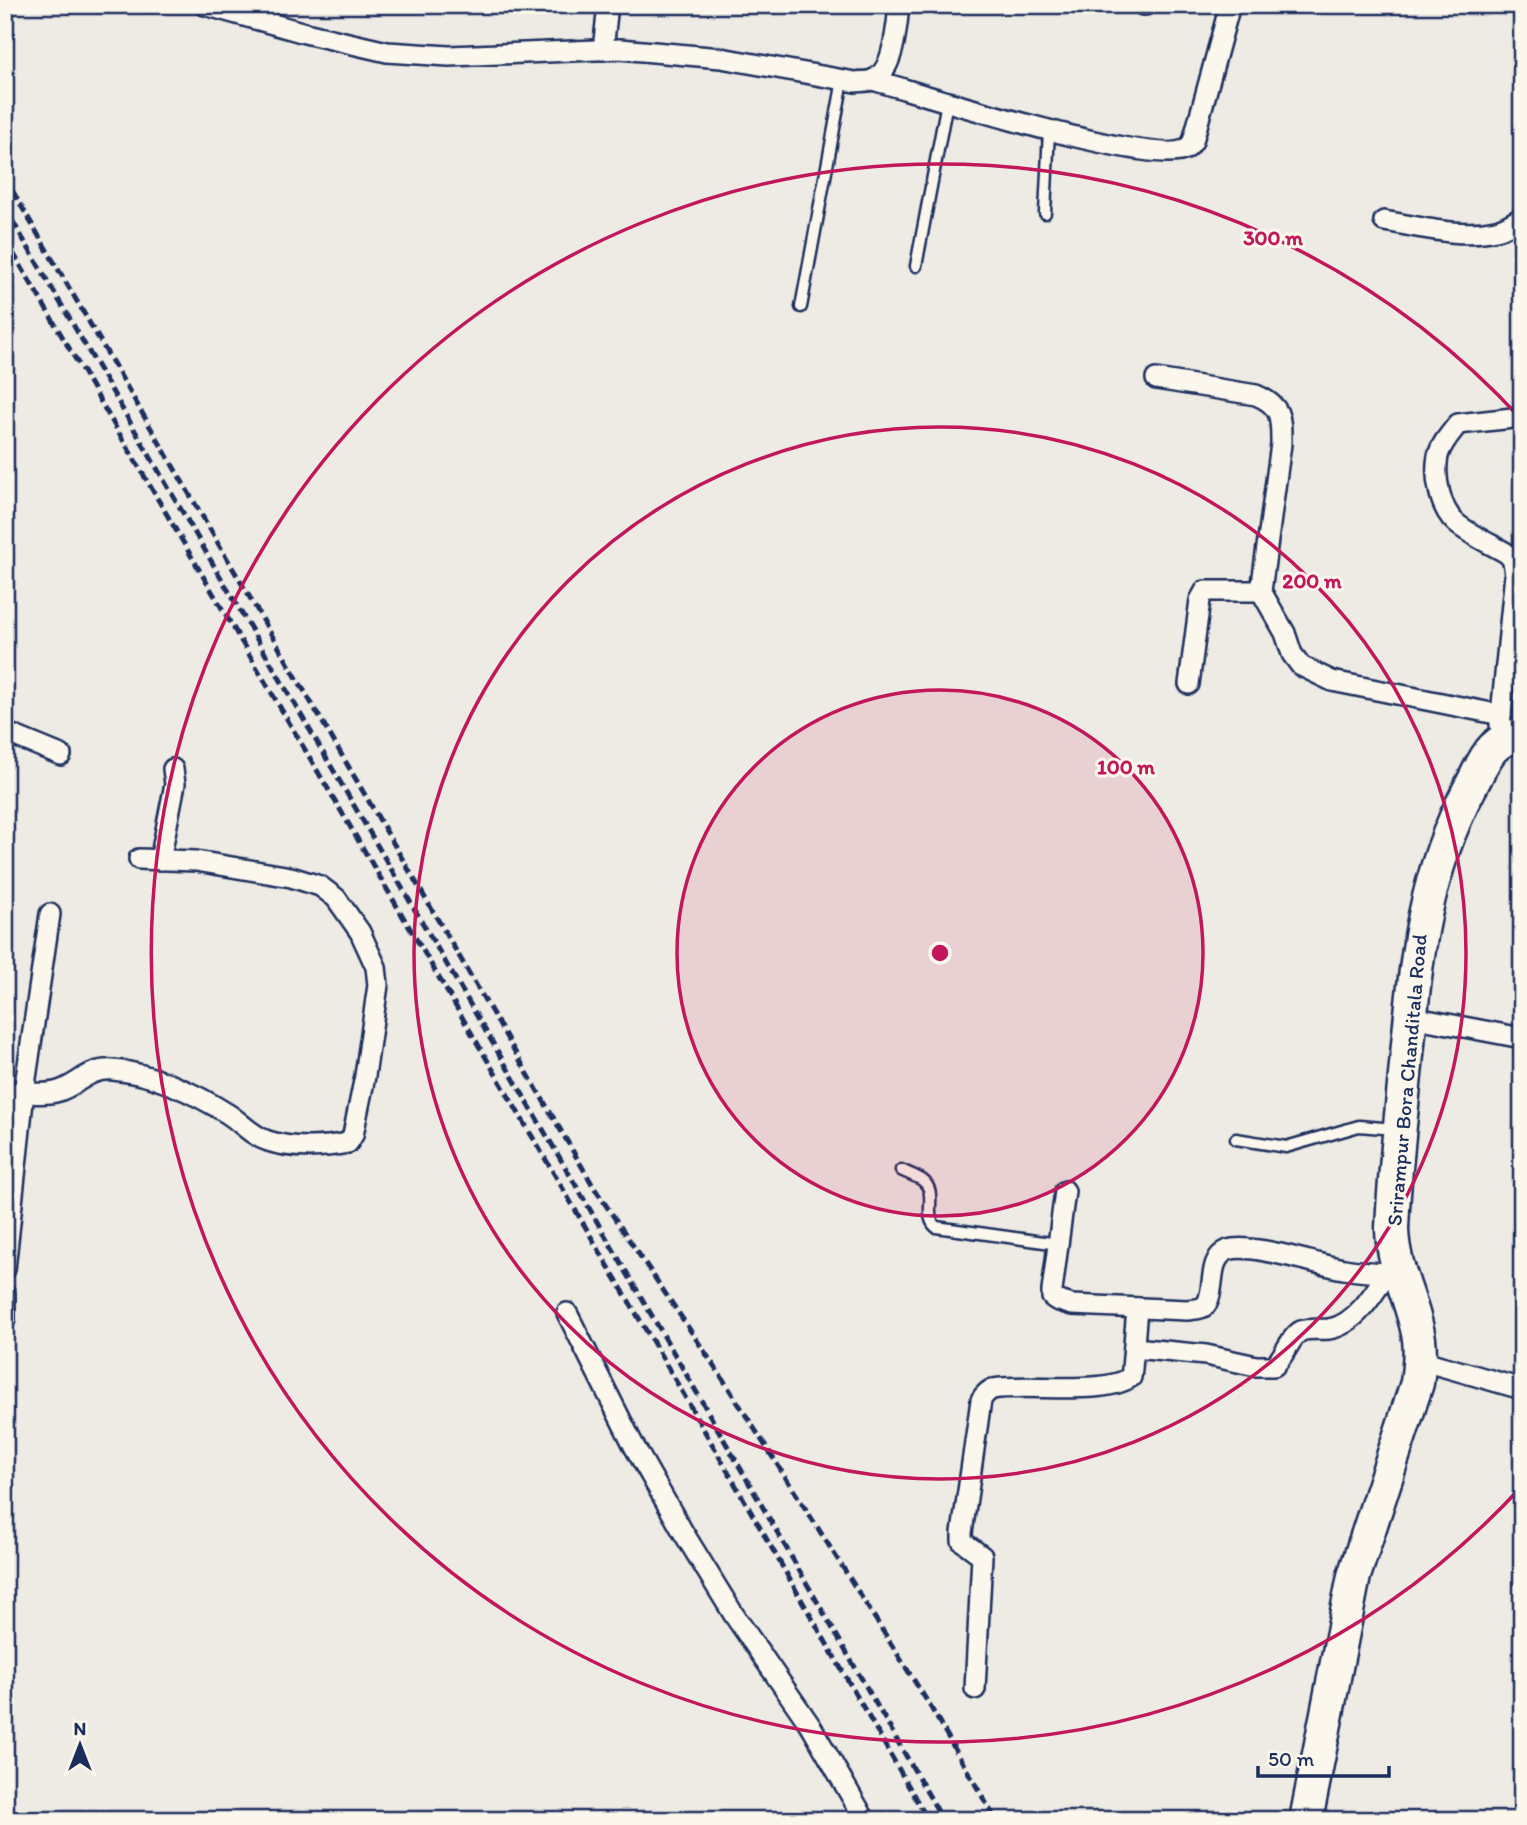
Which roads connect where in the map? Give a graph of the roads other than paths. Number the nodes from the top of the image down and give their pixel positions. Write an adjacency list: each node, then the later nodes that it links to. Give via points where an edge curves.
1 (205, 5): 5 (street, via 387,52 449,55)
2 (608, 5): 5 (street)
3 (900, 5): 7 (street, via 890,59)
4 (1230, 5): 9 (street, via 1199,124 1187,149 1120,146)
5 (603, 50): 6 (street, via 721,58)
6 (843, 80): 7 (street); 14 (lane)
7 (873, 80): 8 (street)
8 (947, 102): 9 (street); 13 (lane)
9 (1049, 130): 10 (lane)
10 (1045, 213)
11 (1522, 218): 12 (street, via 1485,231)
12 (1384, 221)
13 (916, 266)
14 (801, 307)
15 (1156, 379): 17 (street, via 1256,395 1278,411 1282,444)
16 (1522, 417): 19 (street, via 1458,424 1438,457 1444,507 1455,522 1513,561)
17 (1261, 591): 18 (street, via 1205,591); 19 (street, via 1292,654 1312,673)
18 (1189, 684)
19 (1507, 730): 26 (main road, Srirampur Bora Chanditala Road, via 1489,752 1457,814 1433,875 1419,938)
20 (5, 732): 21 (street)
21 (61, 755)
22 (173, 769): 24 (street, via 175,784)
23 (139, 859): 24 (street)
24 (160, 860): 28 (street, via 245,868 320,887 337,898 360,932 376,967 378,985 365,1076 348,1143 293,1146 268,1141 178,1088 112,1070 94,1071 55,1092)
25 (50, 914): 28 (street)
26 (1411, 1017): 27 (street); 29 (main road, Srirampur Bora Chanditala Road)
27 (1522, 1038)
28 (14, 1092): 34 (street)
29 (1400, 1130): 30 (lane, via 1359,1126 1286,1147); 35 (main road, Srirampur Bora Chanditala Road)
30 (1236, 1139)
31 (901, 1170): 33 (lane, via 928,1186 929,1216 936,1227)
32 (1065, 1191): 33 (street)
33 (1058, 1244): 37 (street, via 1052,1297 1072,1305)
34 (5, 1269)
35 (1393, 1273): 37 (street, via 1342,1269 1273,1253 1231,1249 1217,1261 1207,1303 1200,1308); 40 (street, via 1350,1318 1330,1329 1297,1333 1275,1366); 41 (main road, Srirampur Bora Chanditala Road, via 1419,1340)
36 (5, 1294): 39 (street)
37 (1137, 1308): 40 (street)
38 (567, 1313): 44 (street, via 682,1532 812,1728)
39 (5, 1320)
40 (1134, 1348): 43 (street, via 1131,1377 1117,1384 992,1390 981,1400 962,1533 962,1541 982,1556)
41 (1420, 1360): 42 (street); 45 (main road, Srirampur Bora Chanditala Road, via 1417,1383 1354,1576)
42 (1522, 1389)
43 (975, 1689)
44 (865, 1820)
45 (1306, 1820)

